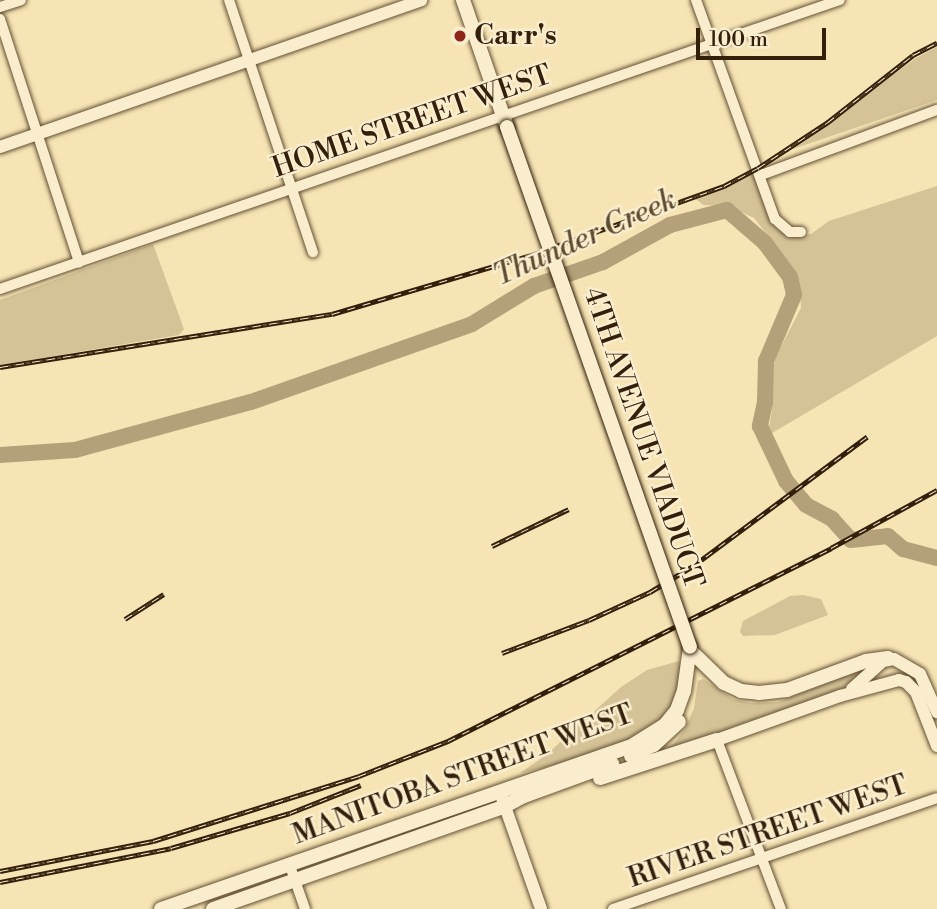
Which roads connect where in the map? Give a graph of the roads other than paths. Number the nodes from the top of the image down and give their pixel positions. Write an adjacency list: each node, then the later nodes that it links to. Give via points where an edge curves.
1 (21, 0): 7 (street)
2 (229, 0): 10 (street)
3 (421, 0): 10 (street)
4 (463, 0): 12 (main road, 4TH AVENUE VIADUCT)
5 (696, 0): 9 (street)
6 (840, 0): 9 (street, HOME STREET WEST)
7 (0, 7)
8 (0, 19): 13 (street)
9 (711, 44): 12 (street, HOME STREET WEST); 15 (street)
10 (248, 61): 13 (street); 16 (street)
11 (937, 110): 15 (street)
12 (505, 121): 16 (street, HOME STREET WEST); 21 (main road, 4TH AVENUE VIADUCT, bridge)
13 (38, 134): 14 (street); 19 (street)
14 (0, 147)
15 (761, 175): 17 (street, via 775,219 790,232)
16 (292, 188): 18 (street); 19 (street, HOME STREET WEST)
17 (800, 232)
18 (313, 252)
19 (79, 262): 20 (street, HOME STREET WEST)
20 (0, 289)
21 (691, 650): 22 (main road, via 723,683 759,693 788,690 866,661); 27 (main road, MANITOBA STREET WEST, via 681,702 656,732 618,752); 29 (main road, MANITOBA STREET WEST, via 690,698 682,718 665,737 631,756)
22 (888, 658): 23 (street); 24 (street, via 916,670)
23 (840, 696): 25 (street); 26 (street, via 893,680 906,682 914,688)
24 (937, 712)
25 (717, 740): 29 (main road); 30 (street)
26 (937, 746)
27 (500, 791): 29 (street); 31 (main road, MANITOBA STREET WEST)
28 (937, 798): 30 (street, RIVER STREET WEST)
29 (505, 806): 32 (main road, MANITOBA STREET WEST); 36 (street)
30 (763, 858): 37 (street, RIVER STREET WEST); 38 (street)
31 (289, 863): 32 (street); 33 (main road, MANITOBA STREET WEST)
32 (295, 880): 34 (main road, MANITOBA STREET WEST); 35 (street)
33 (161, 909)
34 (212, 909)
35 (305, 909)
36 (541, 909)
37 (613, 909)
38 (780, 909)

